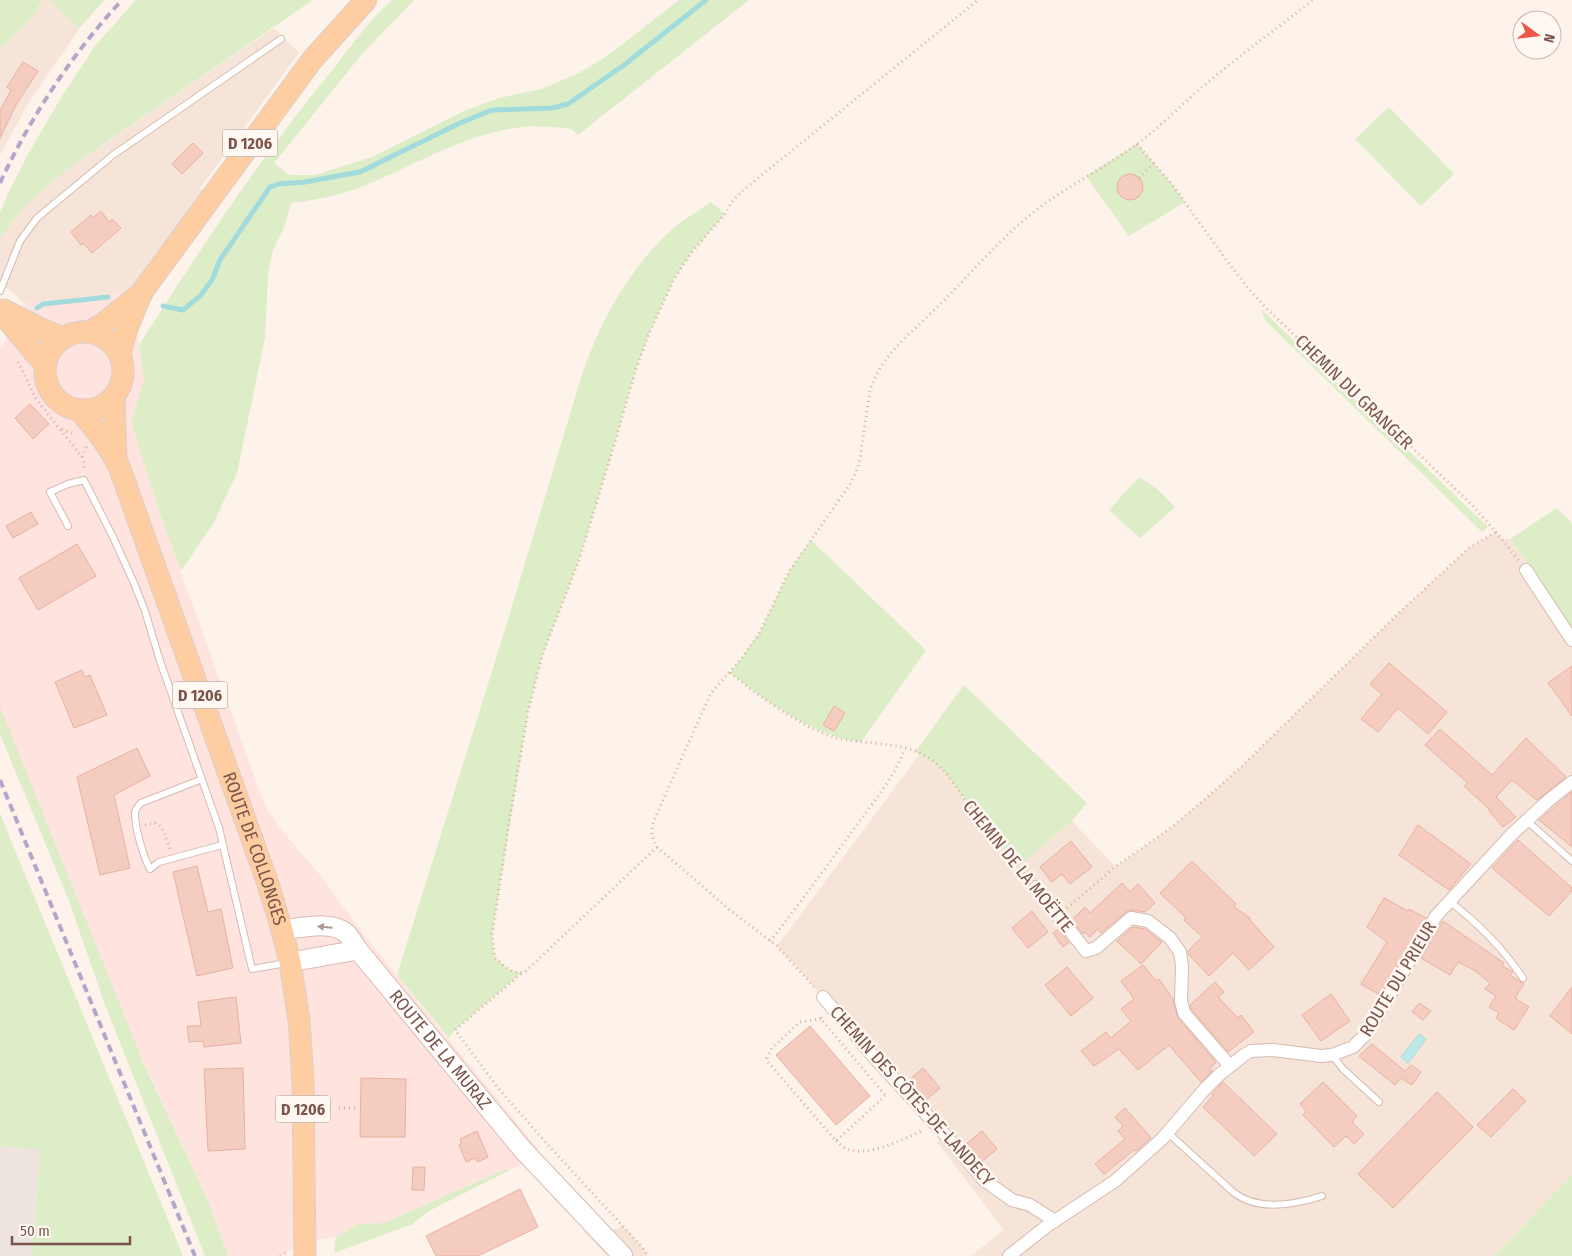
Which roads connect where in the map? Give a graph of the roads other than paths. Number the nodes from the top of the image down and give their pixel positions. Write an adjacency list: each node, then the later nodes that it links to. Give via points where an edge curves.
1 (366, 0): 4 (main road, D 1206, via 312,60)
2 (281, 39): 3 (lane, via 113,155 36,218 20,241)
3 (0, 291)
4 (142, 292): 6 (main road, D 1206); 8 (main road, D 1206)
5 (0, 310): 7 (main road); 9 (main road)
6 (89, 332): 7 (main road, via 77,332); 8 (main road, via 109,340)
7 (63, 338): 9 (main road, via 51,349)
8 (120, 354): 10 (main road, via 124,372)
9 (45, 365): 11 (main road, via 46,381 52,395 65,406)
10 (114, 397): 11 (main road, via 95,409); 12 (main road, ROUTE DE COLLONGES / D 1206)
11 (79, 410): 12 (main road, ROUTE DE COLLONGES / D 1206)
12 (116, 460): 23 (main road, ROUTE DE COLLONGES / D 1206)
13 (68, 526): 16 (lane, via 50,492 84,480 134,583)
14 (1526, 570): 15 (street)
15 (1572, 640)
16 (202, 778): 19 (lane); 19 (lane, via 139,804 135,814 146,861 150,869 159,862)
17 (1572, 782): 18 (street, ROUTE DU PRIEUR)
18 (1526, 820): 20 (lane); 22 (street, ROUTE DU PRIEUR)
19 (222, 845): 25 (lane, via 252,969)
20 (1572, 861)
21 (1036, 887): 29 (street, CHEMIN DE LA MOËTTE, via 1086,951 1096,948 1131,918 1148,921 1170,938 1180,952 1184,1013)
22 (1449, 901): 26 (lane, via 1483,929 1507,955); 28 (street, ROUTE DU PRIEUR, via 1432,922 1365,1035 1353,1047)
23 (282, 930): 24 (street, ROUTE DE LA MURAZ, one-way to 23, via 347,935 337,929 320,926); 25 (main road, ROUTE DE COLLONGES / D 1206)
24 (358, 950): 25 (street); 35 (street, ROUTE DE LA MURAZ, via 523,1150)
25 (290, 962): 34 (main road, ROUTE DE COLLONGES / D 1206, via 299,1020 303,1083)
26 (1522, 978)
27 (823, 996): 33 (street, CHEMIN DES CÔTES-DE-LANDECY, via 984,1180 1012,1200 1030,1205)
28 (1332, 1055): 29 (street, ROUTE DU PRIEUR, via 1257,1050); 30 (lane)
29 (1230, 1066): 31 (street, ROUTE DU PRIEUR, via 1204,1090)
30 (1379, 1102)
31 (1168, 1133): 32 (lane, via 1244,1200 1272,1204 1303,1202); 33 (street, ROUTE DU PRIEUR, via 1115,1181)
32 (1322, 1196)
33 (1055, 1221): 36 (street, ROUTE DU PRIEUR)
34 (305, 1256)
35 (623, 1256)
36 (1009, 1256)

